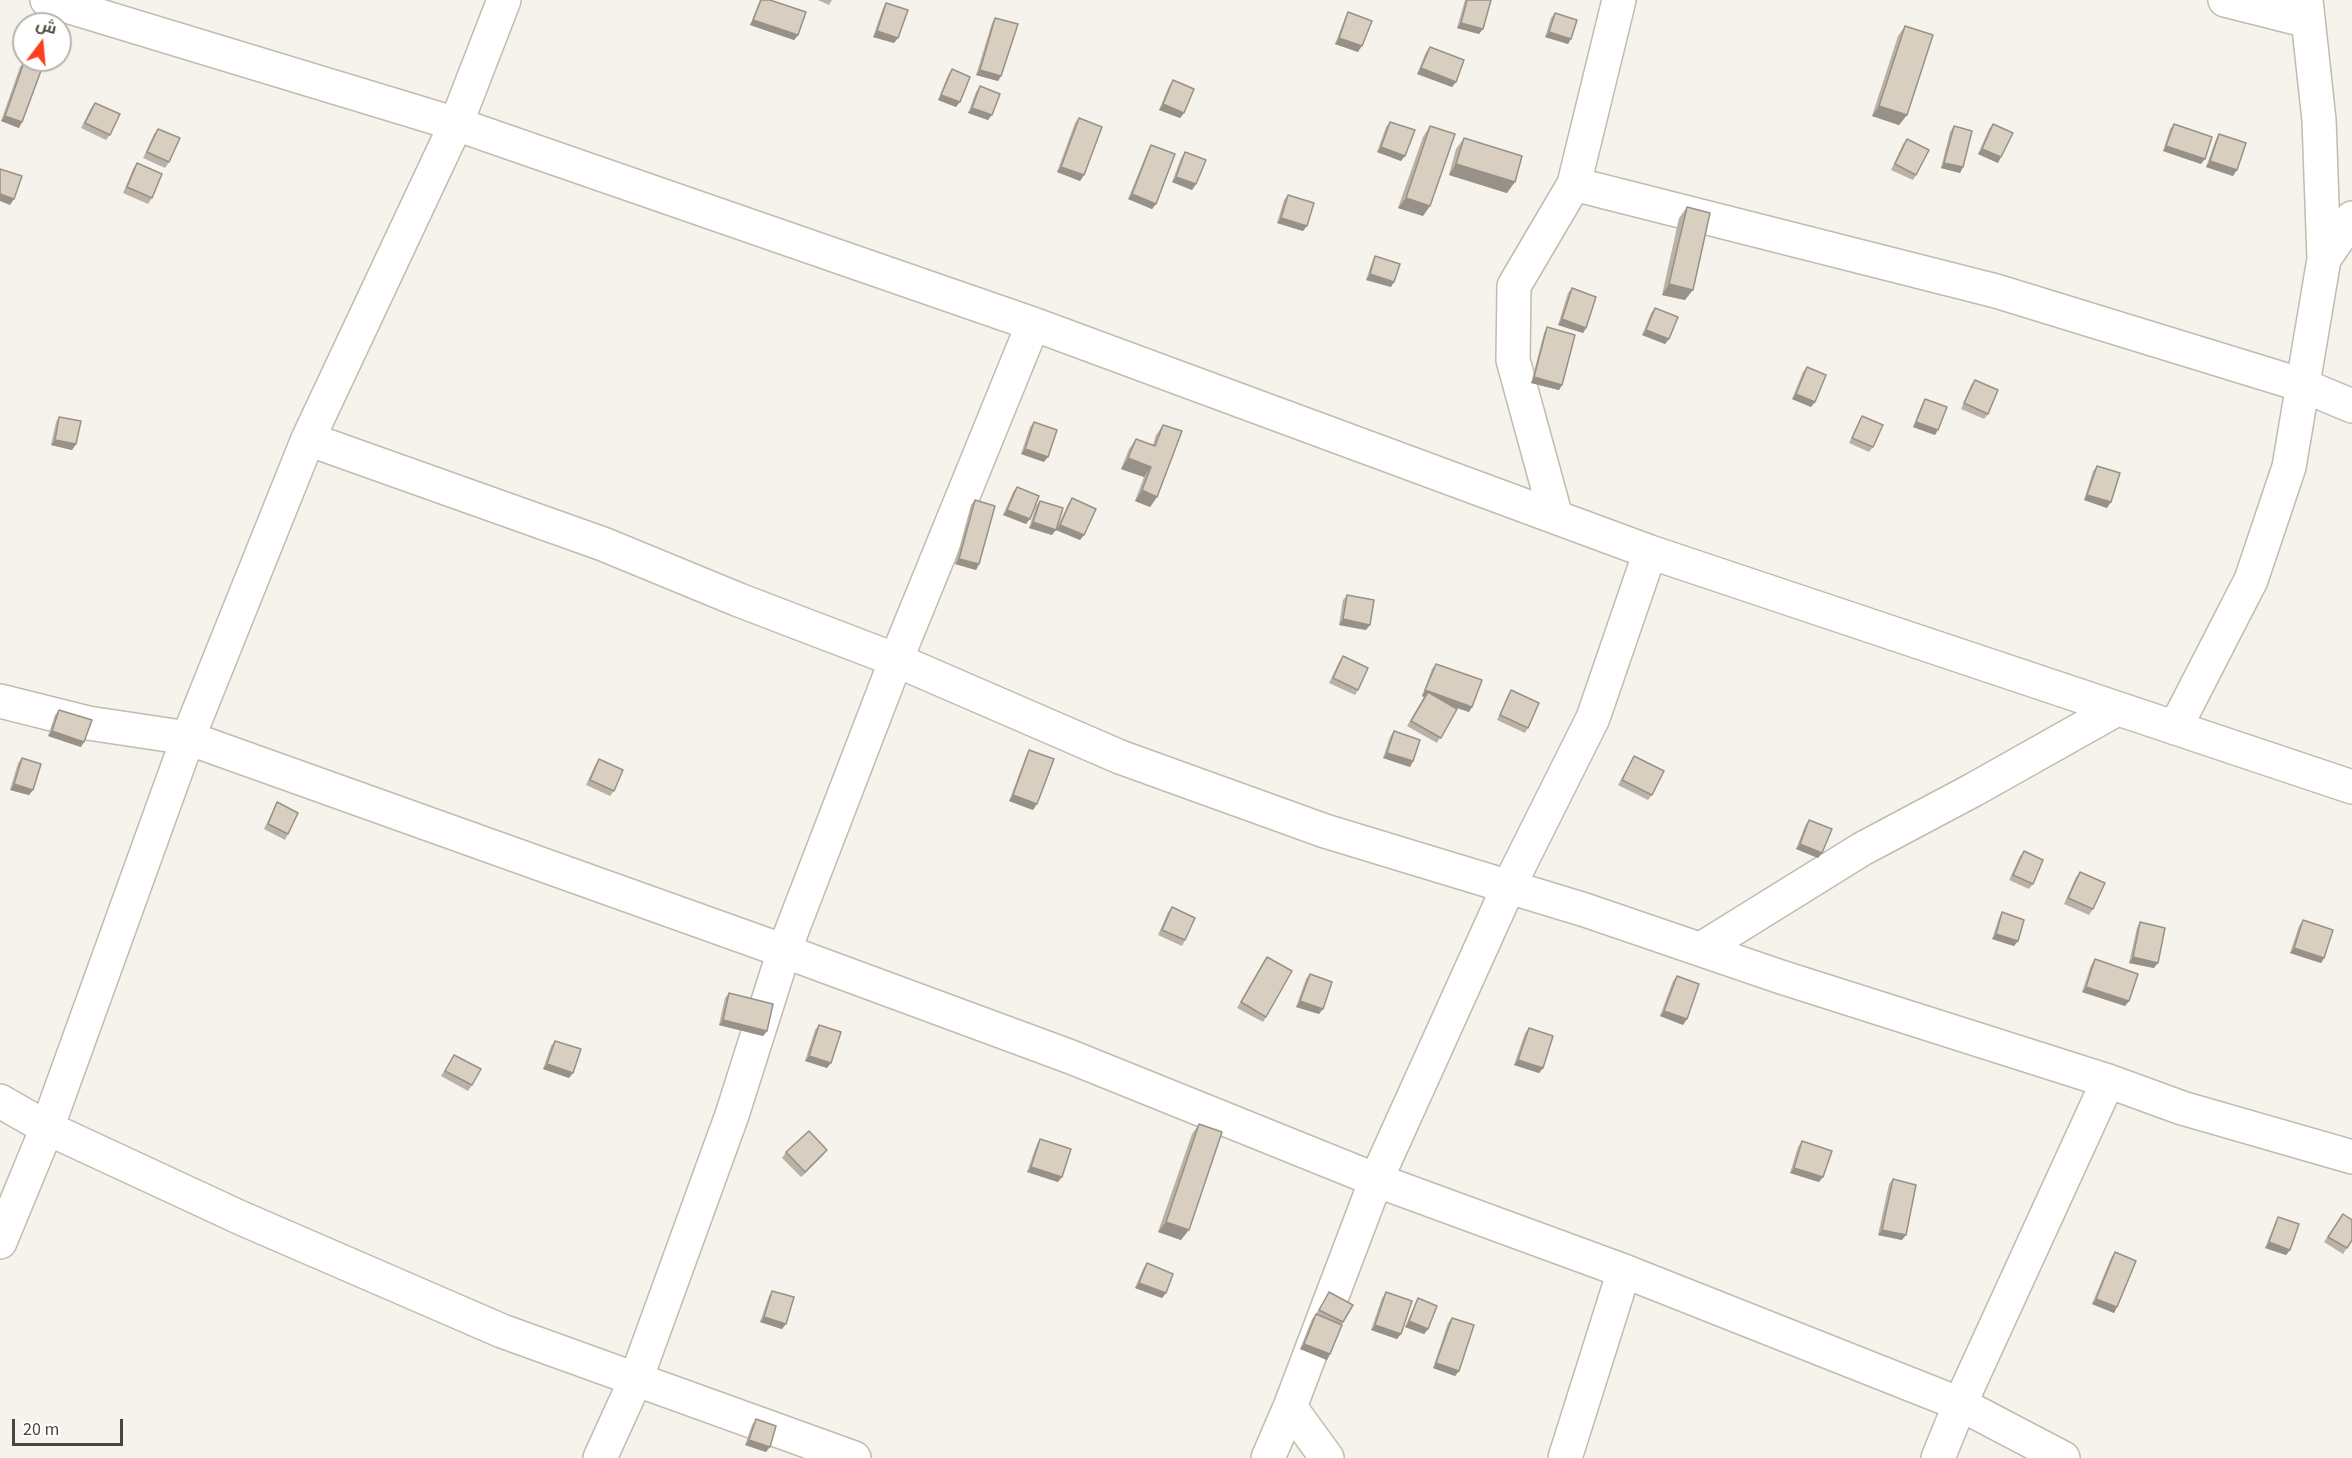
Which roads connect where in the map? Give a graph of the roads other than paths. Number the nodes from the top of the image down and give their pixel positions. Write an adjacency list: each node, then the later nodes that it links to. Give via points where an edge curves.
1 (47, 0): 6 (street)
2 (504, 0): 6 (street)
3 (1619, 0): 7 (street)
4 (2225, 0): 5 (street)
5 (2307, 11): 9 (street, via 2319,120)
6 (456, 124): 10 (street); 13 (street)
7 (1574, 184): 11 (street, via 1996,291); 14 (street, via 1514,286 1513,360)
8 (2352, 218): 9 (street)
9 (2324, 260): 11 (street)
10 (1033, 324): 14 (street); 16 (street)
11 (2302, 385): 12 (street); 19 (street, via 2289,467 2251,580)
12 (2352, 406)
13 (308, 439): 16 (street, via 603,544); 20 (street)
14 (1556, 517): 15 (street)
15 (1650, 552): 18 (street); 22 (street, via 1593,718)
16 (896, 660): 22 (street, via 1120,757 1325,831); 24 (street)
17 (0, 701): 20 (street, via 88,723)
18 (2117, 709): 19 (street); 23 (street, via 1862,849)
19 (2175, 728): 21 (street)
20 (189, 738): 24 (street); 27 (street)
21 (2352, 787)
22 (1508, 888): 23 (street); 29 (street)
23 (1701, 949): 25 (street)
24 (784, 951): 29 (street, via 1071,1057); 32 (street, via 732,1115)
25 (2108, 1081): 28 (street, via 2182,1108); 33 (street)
26 (0, 1101): 27 (street)
27 (47, 1128): 30 (street); 32 (street, via 491,1327)
28 (2352, 1157)
29 (1376, 1180): 31 (street); 34 (street)
30 (0, 1242)
31 (1624, 1271): 33 (street); 39 (street)
32 (636, 1379): 35 (street); 36 (street)
33 (1960, 1404): 40 (street); 41 (street)
34 (1290, 1407): 37 (street); 38 (street)
35 (600, 1458)
36 (854, 1458)
37 (1268, 1458)
38 (1327, 1458)
39 (1565, 1458)
40 (1938, 1458)
41 (2063, 1458)

